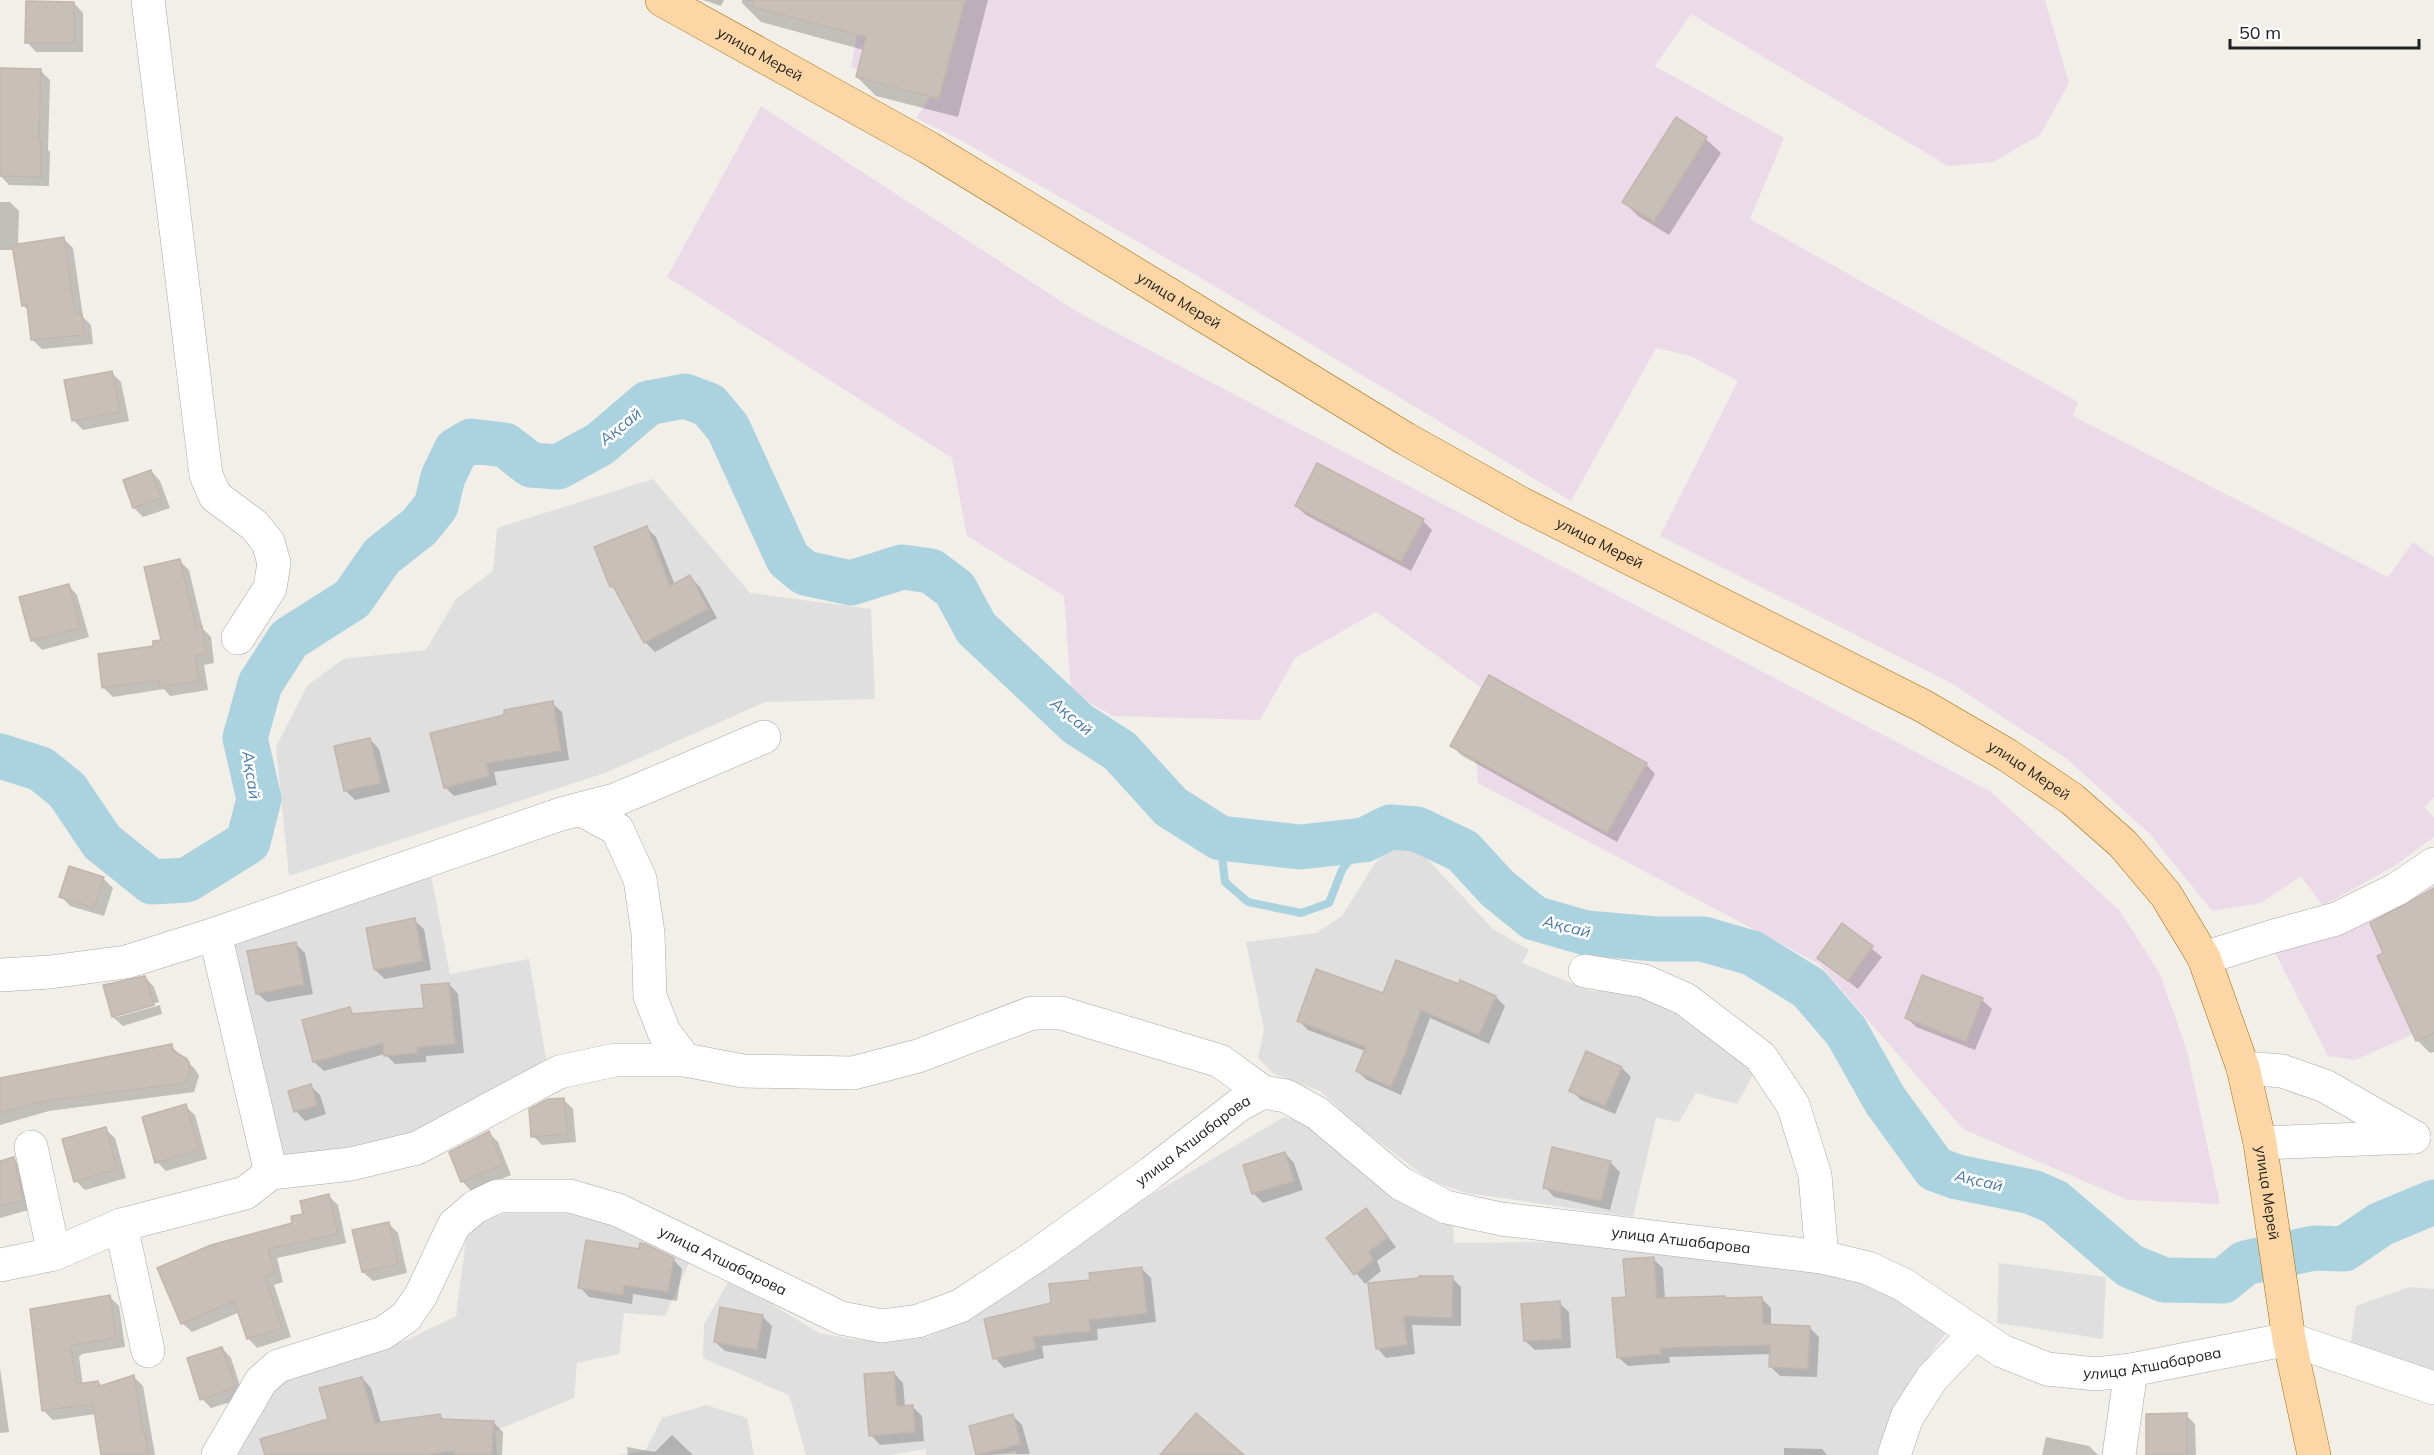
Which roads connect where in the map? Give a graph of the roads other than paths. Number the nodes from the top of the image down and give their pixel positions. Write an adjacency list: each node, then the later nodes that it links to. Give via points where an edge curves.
1 (148, 0): 3 (street, via 206,475 216,496 254,525 268,542 274,563 270,588)
2 (662, 0): 8 (main road, улица Мерей, via 929,148 1425,450 1522,504 1923,706 2007,755 2072,799 2123,844 2166,895)
3 (238, 638)
4 (764, 737): 5 (street, via 615,800)
5 (580, 809): 7 (street); 11 (street, via 617,829 640,879 648,933 650,996 664,1032)
6 (2434, 864): 8 (street, via 2397,889 2336,919)
7 (215, 934): 10 (street, via 126,962); 17 (street)
8 (2204, 958): 12 (main road, улица Мерей)
9 (1585, 970): 20 (street, via 1644,981 1685,999 1761,1057 1792,1105 1815,1175)
10 (0, 975)
11 (685, 1060): 13 (street, via 742,1071 853,1072 918,1056 1032,1013 1061,1013 1220,1061); 17 (street, via 615,1060 559,1072 417,1148 351,1164)
12 (2242, 1068): 14 (street, via 2282,1071 2325,1086); 15 (main road, улица Мерей)
13 (1263, 1092): 20 (street, улица Атшабарова, via 1286,1096 1317,1113 1400,1184 1446,1207 1501,1219); 27 (street, улица Атшабарова, via 1239,1105 1151,1173 960,1306 918,1321 882,1326 841,1318 618,1210 570,1196 498,1196 475,1207 454,1225 421,1295 406,1317 383,1334 278,1366 261,1380)
14 (2424, 1136): 15 (street)
15 (2260, 1143): 23 (main road, улица Мерей)
16 (31, 1147): 19 (street)
17 (271, 1173): 18 (street, via 245,1193)
18 (121, 1225): 19 (street); 24 (street)
19 (54, 1254): 21 (street)
20 (1822, 1257): 22 (street, улица Атшабарова, via 1868,1268 1904,1285)
21 (0, 1265)
22 (1975, 1332): 25 (street, улица Атшабарова, via 2002,1351 2047,1369 2096,1374); 28 (street, via 1932,1378 1907,1417)
23 (2289, 1339): 25 (street, улица Атшабарова); 26 (street); 30 (main road)
24 (148, 1351)
25 (2131, 1370): 29 (street)
26 (2434, 1388)
27 (219, 1455)
28 (1894, 1455)
29 (2119, 1455)
30 (2314, 1455)

